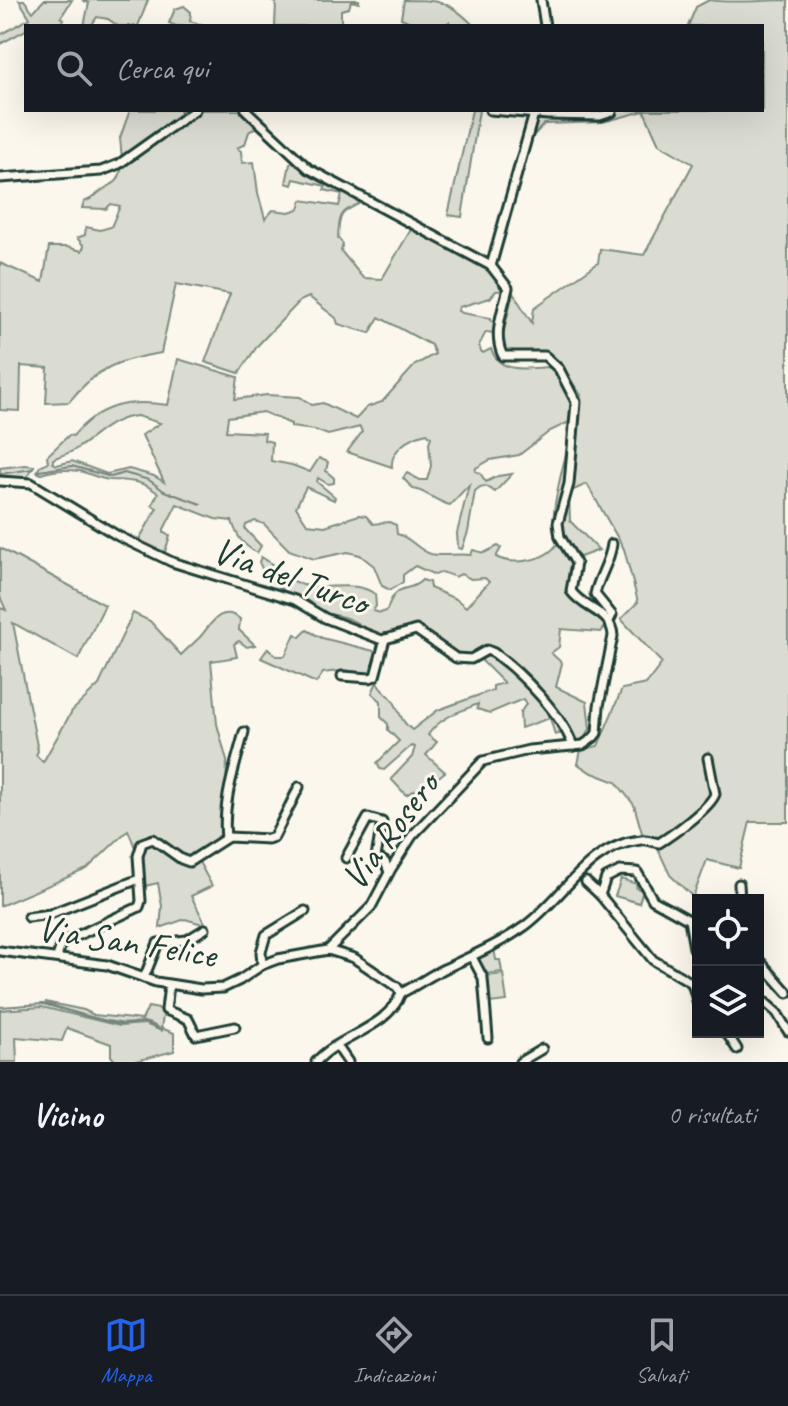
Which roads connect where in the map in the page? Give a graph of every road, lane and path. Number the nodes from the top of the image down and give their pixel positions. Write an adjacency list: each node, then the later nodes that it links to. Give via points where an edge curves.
1 (541, 0): 2 (street)
2 (545, 24)
3 (192, 112): 7 (street, via 101,171)
4 (248, 112): 8 (street, via 309,169)
5 (534, 112): 6 (street); 8 (street)
6 (612, 112)
7 (0, 178)
8 (491, 266): 11 (street, via 508,288 498,333 503,356 545,356 559,369 576,402 560,537 576,563 571,591)
9 (0, 481): 12 (street, Via del Turco, via 31,483 172,562 295,600 325,618)
10 (612, 544): 11 (street, via 595,594 612,615)
11 (609, 621): 15 (street, via 613,636 597,733)
12 (385, 639): 13 (street, via 375,676); 15 (street, Via del Turco, via 416,630 456,658 494,653 536,690 563,723)
13 (342, 676)
14 (244, 732): 18 (street, via 227,794)
15 (573, 746): 20 (street, Via Rosero, via 483,761 412,836)
16 (708, 758): 21 (street, via 715,794 709,805 659,843 645,839 616,848)
17 (299, 787): 18 (street, via 274,837)
18 (226, 838): 22 (street, via 189,862 148,840 139,849)
19 (346, 858): 20 (street, via 368,818 375,818 383,827 376,857)
20 (389, 872): 30 (street, Via Rosero, via 371,907)
21 (582, 878): 25 (street); 33 (street, via 565,885 544,911)
22 (139, 879): 27 (street, via 50,914); 32 (street, via 139,907 68,940)
23 (739, 884): 24 (street)
24 (740, 894)
25 (600, 895): 29 (street, via 606,878 620,871 637,872 653,900 689,920); 37 (street, via 653,960)
26 (305, 911): 34 (street, via 266,935)
27 (28, 917)
28 (205, 929): 36 (street, via 187,940 158,943)
29 (692, 937)
30 (328, 950): 34 (street, Via San Felice); 39 (street, via 354,958)
31 (0, 951): 32 (street, Via San Felice)
32 (57, 957): 36 (street, Via San Felice)
33 (472, 957): 39 (street); 44 (street, via 483,978)
34 (262, 965): 38 (street, Via San Felice, via 223,988)
35 (764, 966): 40 (street)
36 (144, 978): 38 (street, Via San Felice)
37 (692, 983)
38 (174, 985): 42 (street, via 166,1010 188,1019 196,1035)
39 (401, 993): 46 (street, via 380,1019)
40 (788, 993)
41 (764, 1001): 43 (street)
42 (235, 1027)
43 (788, 1031)
44 (488, 1038)
45 (730, 1038): 48 (street)
46 (337, 1046): 49 (street); 50 (street)
47 (542, 1049): 51 (street)
48 (737, 1049)
49 (316, 1062)
50 (348, 1062)
51 (520, 1062)

